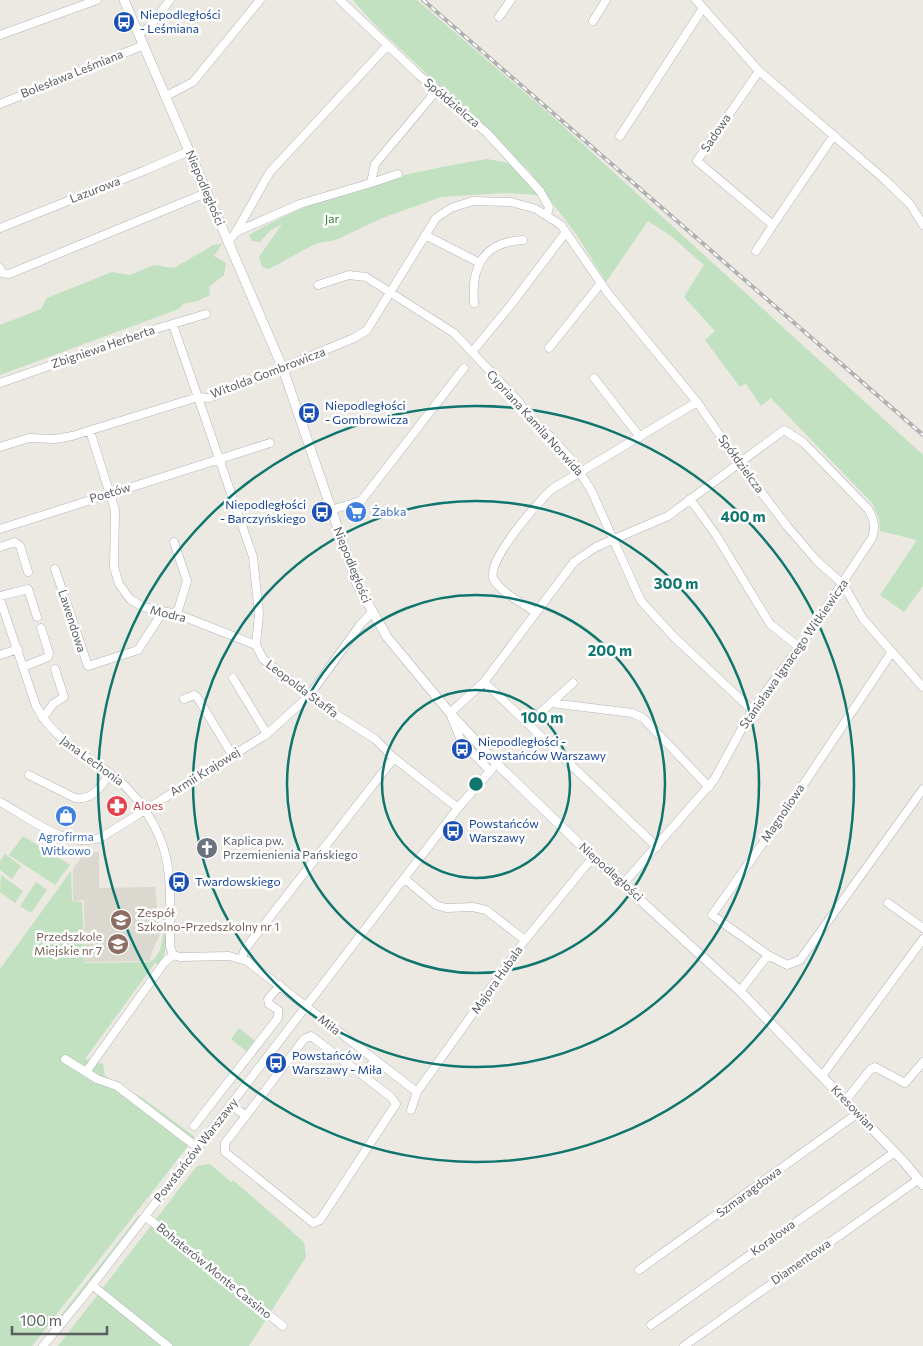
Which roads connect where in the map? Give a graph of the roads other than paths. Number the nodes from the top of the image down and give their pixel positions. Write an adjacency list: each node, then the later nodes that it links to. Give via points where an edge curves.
1 (97, 0): 13 (street)
2 (124, 0): 12 (street, Niepodległości)
3 (170, 0): 12 (street, via 149,27)
4 (260, 0): 18 (street, via 193,82)
5 (340, 0): 15 (street, Spółdzielcza)
6 (511, 0): 10 (street)
7 (606, 0): 11 (street)
8 (696, 0): 9 (street)
9 (703, 8): 16 (street); 21 (street)
10 (499, 18)
11 (593, 21)
12 (139, 34): 14 (street, Niepodległości)
13 (0, 35)
14 (144, 45): 18 (street, Niepodległości); 19 (street, Bolesława Leśmiana)
15 (387, 46): 17 (street, Spółdzielcza); 30 (street, via 270,172)
16 (758, 72): 20 (street); 28 (street, Sadowa, via 697,162)
17 (437, 90): 24 (street, via 375,164); 26 (street, Spółdzielcza, via 487,133 520,168 545,198 549,206)
18 (166, 96): 22 (street, Niepodległości)
19 (0, 104)
20 (834, 135): 27 (street, via 910,204); 28 (street)
21 (620, 136)
22 (189, 151): 25 (street, Niepodległości); 29 (street, Lazurowa)
23 (398, 174): 24 (street)
24 (371, 183): 30 (street, via 300,204)
25 (206, 193): 34 (street, Niepodległości); 37 (street, via 17,270 2,273)
26 (547, 215): 31 (street, Witolda Gombrowicza); 32 (street, Witolda Gombrowicza, via 517,203 473,201 442,213)
27 (923, 224)
28 (773, 225): 35 (street)
29 (0, 228)
30 (236, 232): 34 (street)
31 (566, 232): 38 (street, Spółdzielcza); 45 (street)
32 (425, 235): 36 (street); 40 (street, Witolda Gombrowicza)
33 (523, 240): 36 (street, via 502,244)
34 (228, 242): 47 (street, Niepodległości)
35 (756, 251)
36 (478, 262): 41 (street, via 473,286)
37 (0, 268)
38 (601, 283): 44 (street); 51 (street, Spółdzielcza)
39 (318, 285): 40 (street, Cypriana Kamila Norwida, via 349,275 366,277)
40 (390, 293): 45 (street, Cypriana Kamila Norwida, via 454,334); 47 (street, Witolda Gombrowicza, via 367,330)
41 (474, 303)
42 (206, 314): 43 (street, Zbigniewa Herberta)
43 (173, 325): 49 (street, Zbigniewa Herberta); 50 (street)
44 (549, 348)
45 (472, 352): 58 (street, Cypriana Kamila Norwida)
46 (464, 368): 61 (street, via 361,501)
47 (283, 369): 50 (street, Witolda Gombrowicza, via 209,398); 61 (street, Niepodległości)
48 (594, 378): 53 (street)
49 (0, 382)
50 (198, 397): 52 (street, Witolda Gombrowicza); 56 (street)
51 (697, 402): 53 (street); 57 (street, Spółdzielcza)
52 (90, 431): 55 (street, Witolda Gombrowicza, via 55,440 29,438); 59 (street)
53 (640, 437): 58 (street)
54 (270, 443): 56 (street)
55 (0, 447)
56 (220, 460): 59 (street, Poetów); 76 (street, via 254,558 259,614)
57 (739, 462): 60 (street); 68 (street, Spółdzielcza, via 811,554); 68 (street, Stanisława Ignacego Witkiewicza, via 784,430 803,442 859,498 873,516 872,538)
58 (581, 473): 63 (street, Cypriana Kamila Norwida); 72 (street, via 539,500 491,572 500,587)
59 (110, 493): 62 (street, Poetów); 71 (street, Modra, via 115,510 114,567 119,584 130,599 142,607)
60 (690, 499): 63 (street, via 668,516); 77 (street, via 770,624)
61 (331, 510): 70 (street, Niepodległości, via 357,584)
62 (0, 529)
63 (613, 540): 72 (street, via 574,562); 90 (street, Cypriana Kamila Norwida, via 641,601 680,643)
64 (174, 542): 73 (street, via 188,580)
65 (0, 547): 67 (street, via 14,542 20,546)
66 (55, 569): 71 (street, Lawendowa, via 88,666 138,650)
67 (28, 572)
68 (843, 584): 77 (street, Stanisława Ignacego Witkiewicza); 79 (street, Spółdzielcza, via 863,619)
69 (0, 597): 74 (street, via 28,589); 78 (street, Jana Lechonia)
70 (372, 612): 87 (street, Armii Krajowej); 91 (street, Niepodległości, via 399,654)
71 (162, 613): 73 (street, Modra)
72 (536, 613): 84 (street)
73 (177, 614): 76 (street, Modra)
74 (38, 617)
75 (41, 628): 81 (street, via 48,657)
76 (256, 645): 87 (street, Leopolda Staffa, via 263,659)
77 (799, 647): 90 (street, Stanisława Ignacego Witkiewicza)
78 (18, 649): 80 (street); 81 (street, Jana Lechonia)
79 (891, 653): 86 (street, Spółdzielcza); 115 (street, Magnoliowa, via 712,915)
80 (0, 655)
81 (23, 667): 92 (street, Jana Lechonia)
82 (55, 669): 92 (street, via 64,696)
83 (233, 678): 94 (street)
84 (484, 682): 91 (street); 93 (street)
85 (573, 683): 89 (street)
86 (923, 687)
87 (310, 696): 94 (street, Armii Krajowej); 96 (street, Leopolda Staffa, via 375,738)
88 (184, 699): 95 (street, via 197,697)
89 (551, 703): 93 (street); 101 (street, via 632,713 643,718)
90 (752, 710): 101 (street, Stanisława Ignacego Witkiewicza)
91 (450, 713): 97 (street, Niepodległości); 98 (street, via 461,741)
92 (43, 718): 99 (street, Jana Lechonia, via 64,741)
93 (528, 724): 106 (street)
94 (267, 734): 95 (street, Armii Krajowej)
95 (233, 756): 105 (street, Armii Krajowej)
96 (394, 758): 104 (street, Leopolda Staffa); 116 (street, via 245,949)
97 (496, 763): 98 (street, Powstańców Warszawy); 107 (street, Niepodległości)
98 (490, 771): 104 (street, Powstańców Warszawy)
99 (110, 773): 100 (street, via 94,794 83,800); 105 (street, Jana Lechonia, via 126,786)
100 (29, 775)
101 (709, 787): 106 (street, Stanisława Ignacego Witkiewicza)
102 (923, 789): 115 (street, Magnoliowa, via 800,960 787,965)
103 (0, 802): 105 (street, Armii Krajowej, via 76,840 102,837)
104 (458, 808): 108 (street, Powstańców Warszawy)
105 (144, 811): 114 (street, Jana Lechonia, via 167,860)
106 (657, 847): 109 (street, Stanisława Ignacego Witkiewicza)
107 (593, 857): 109 (street, Niepodległości); 113 (street, Majora Hubala)
108 (405, 880): 113 (street, via 436,905 486,910); 119 (street, Powstańców Warszawy)
109 (624, 883): 118 (street, Niepodległości)
110 (888, 903): 111 (street)
111 (923, 928)
112 (923, 939): 126 (street)
113 (524, 940): 127 (street, Majora Hubala)
114 (173, 955): 116 (street); 124 (street)
115 (768, 955): 118 (street)
116 (242, 958): 117 (street, Miła)
117 (280, 985): 119 (street, Miła); 132 (street, via 268,999 279,1014 278,1018)
118 (740, 991): 120 (street, Niepodległości)
119 (306, 1007): 122 (street, Miła); 129 (street, Powstańców Warszawy)
120 (782, 1032): 126 (street, Kresowian)
121 (64, 1059): 124 (street)
122 (375, 1060): 125 (street); 127 (street, Miła)
123 (923, 1062): 128 (street, via 906,1083 875,1067)
124 (86, 1072): 136 (street, via 117,1086)
125 (362, 1075): 133 (street, via 314,1037 308,1036); 133 (street, via 396,1104 316,1223 310,1222 225,1152 225,1143)
126 (822, 1076): 128 (street, Kresowian)
127 (417, 1092): 130 (street, Majora Hubala)
128 (846, 1100): 131 (street, Kresowian)
129 (231, 1105): 133 (street); 134 (street, Powstańców Warszawy)
130 (411, 1110)
131 (858, 1113): 137 (street, Kresowian); 140 (street, Szmaragdowa)
132 (204, 1114): 134 (street); 135 (street)
133 (246, 1116)
134 (216, 1124): 136 (street, Powstańców Warszawy)
135 (194, 1126)
136 (198, 1148): 139 (street, Powstańców Warszawy)
137 (895, 1152): 138 (street, Kresowian); 142 (street, Koralowa)
138 (921, 1182): 146 (street, Diamentowa)
139 (145, 1216): 141 (street, Powstańców Warszawy); 143 (street, Bohaterów Monte Cassino)
140 (639, 1270)
141 (92, 1285): 144 (street, Powstańców Warszawy); 145 (street)
142 (651, 1325)
143 (283, 1326)
144 (43, 1346)
145 (168, 1346)
146 (684, 1346)

